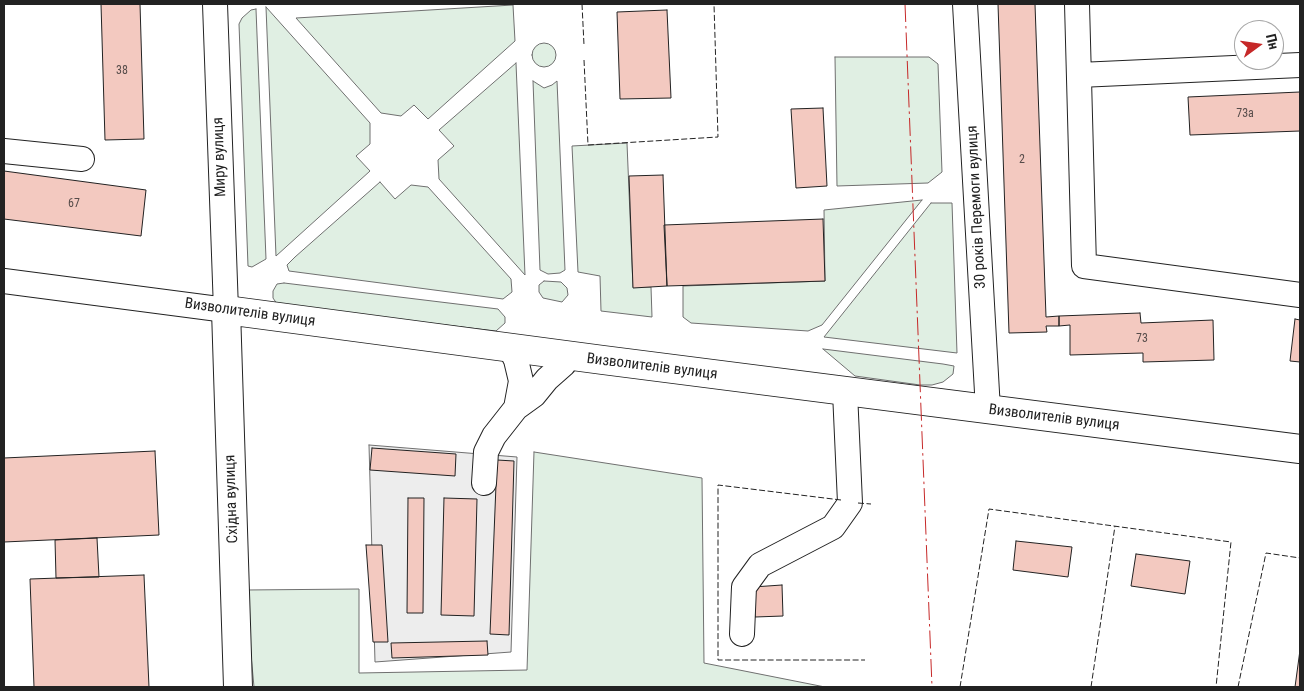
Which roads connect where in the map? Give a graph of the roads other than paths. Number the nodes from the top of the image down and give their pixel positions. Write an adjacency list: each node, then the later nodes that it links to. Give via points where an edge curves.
1 (215, 4): 10 (street, Миру вулиця)
2 (965, 4): 15 (street, 30 років Перемоги вулиця)
3 (1077, 4): 5 (street)
4 (1300, 65): 5 (street)
5 (1079, 75): 9 (street, via 1084,266)
6 (4, 151): 7 (street)
7 (82, 159)
8 (4, 281): 10 (street, Визволителів вулиця)
9 (1300, 295)
10 (226, 310): 11 (main road, Визволителів вулиця); 19 (main road, Східна вулиця)
11 (510, 348): 12 (main road, Визволителів вулиця); 14 (street, via 521,381)
12 (565, 355): 13 (main road, Визволителів вулиця); 14 (street, via 564,364 534,395)
13 (845, 392): 15 (main road, Визволителів вулиця); 18 (street, via 850,504 833,527 760,565 744,587)
14 (516, 408): 17 (street, via 486,452)
15 (988, 410): 16 (main road, Визволителів вулиця)
16 (1300, 449)
17 (484, 483)
18 (742, 634)
19 (238, 687)

